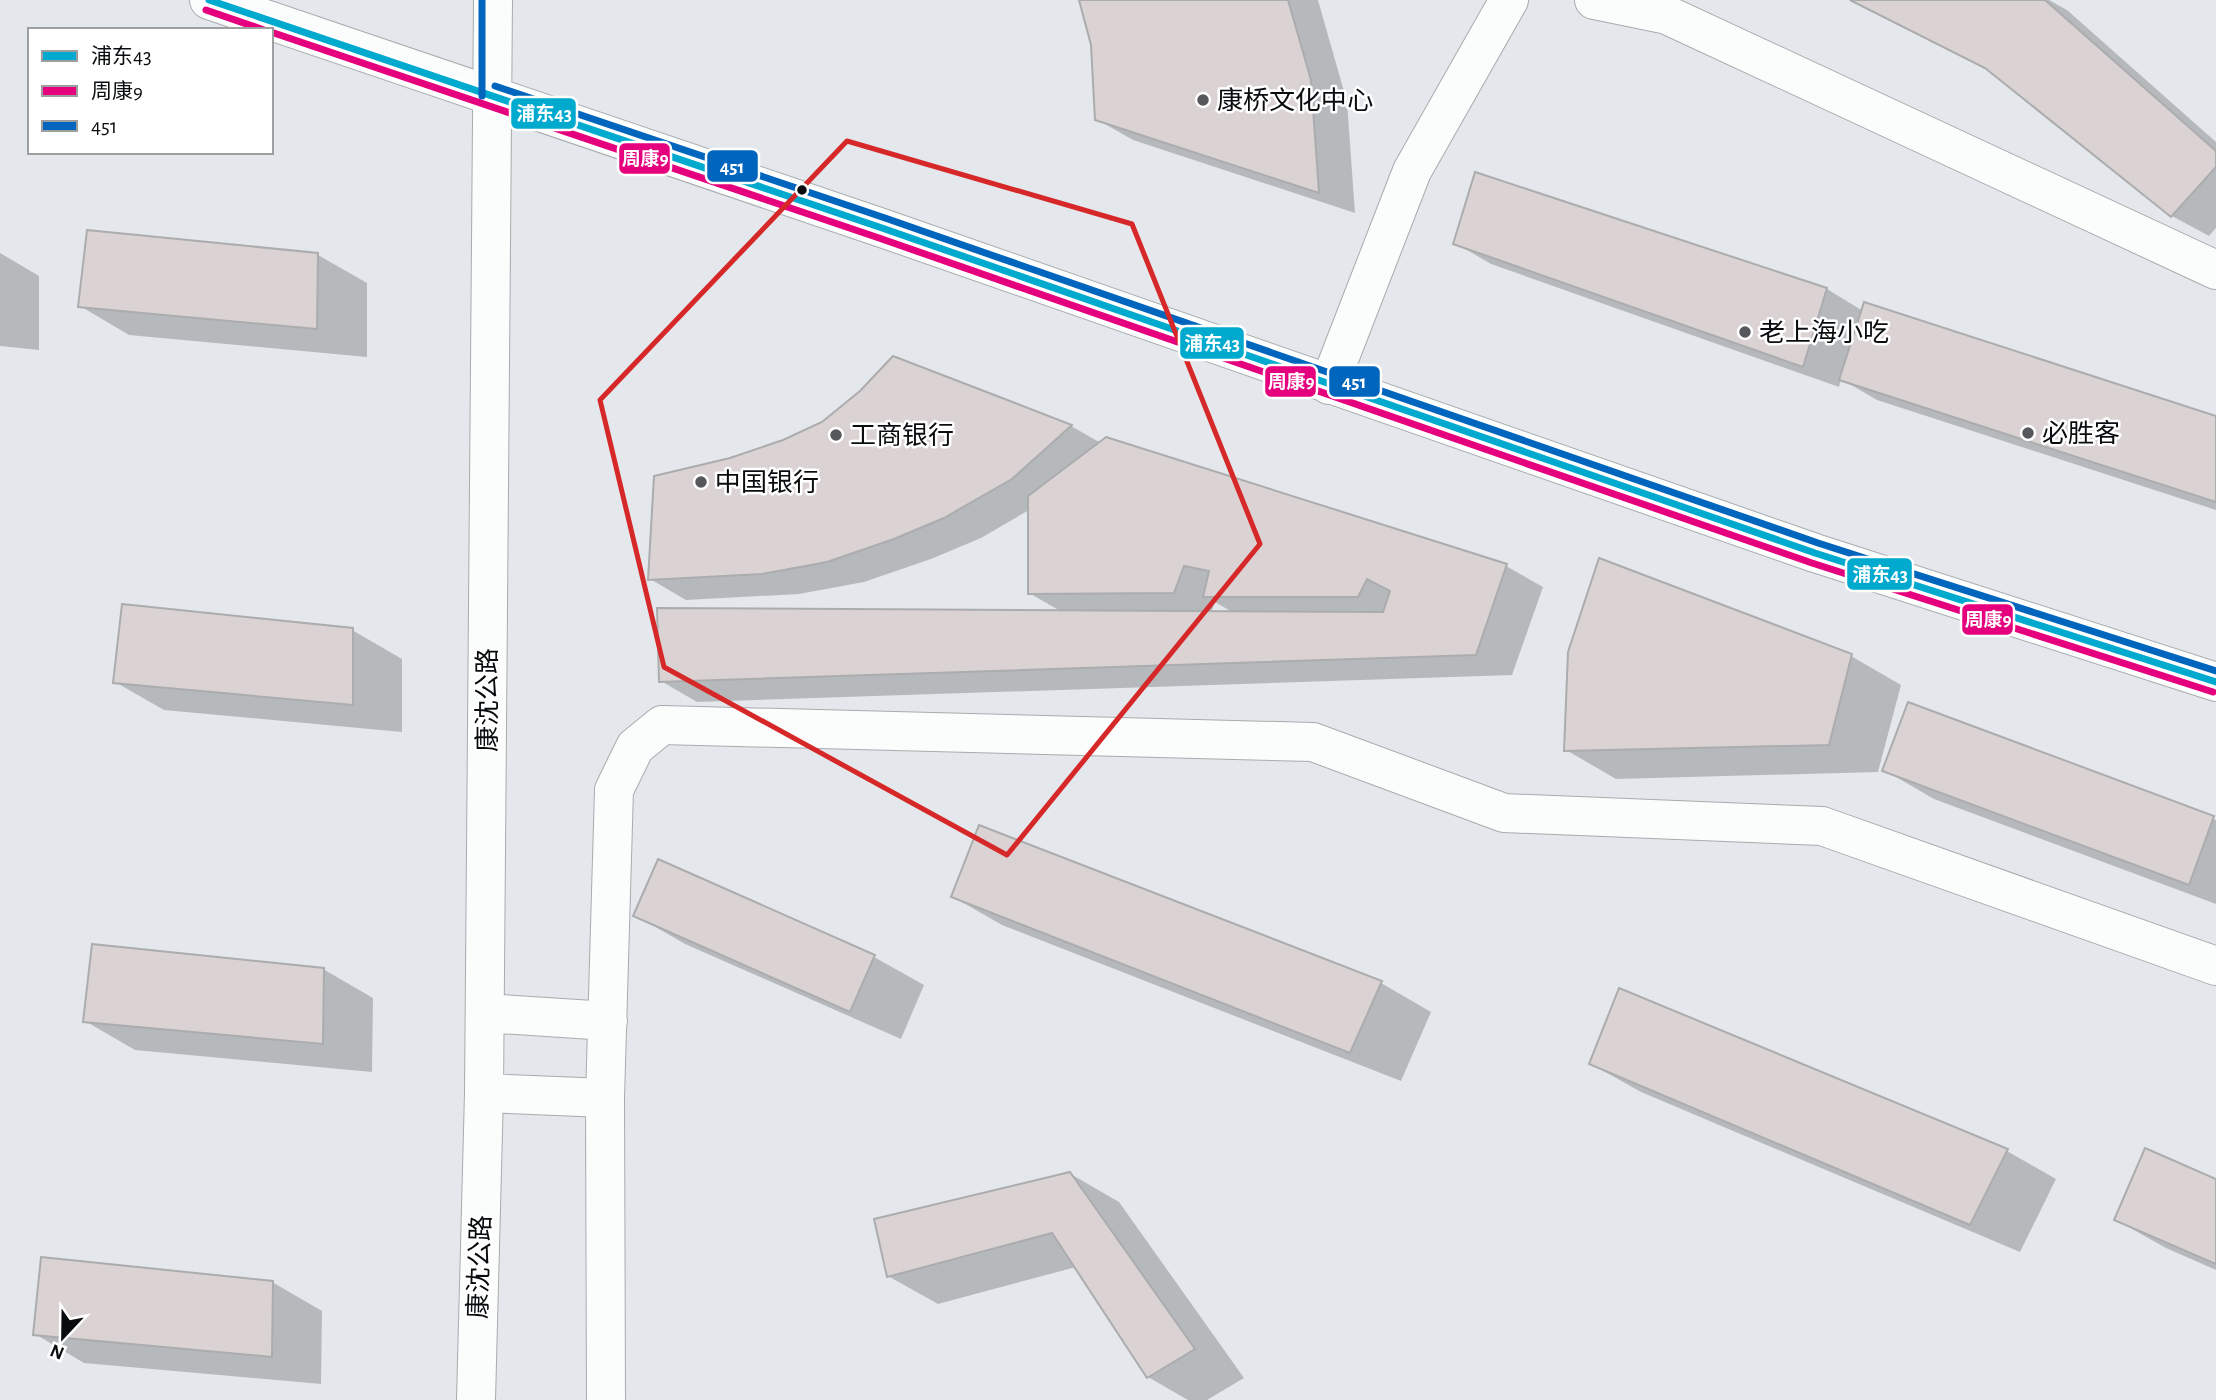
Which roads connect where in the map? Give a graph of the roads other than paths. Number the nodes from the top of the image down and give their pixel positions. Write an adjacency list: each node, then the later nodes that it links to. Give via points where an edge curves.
1 (209, 0): 5 (street)
2 (493, 0): 5 (street, 康沈公路)
3 (1509, 0): 7 (street, via 1412,171)
4 (1594, 0): 6 (street, via 1667,15)
5 (492, 96): 7 (street); 10 (street, 康沈公路)
6 (2216, 270)
7 (1329, 385): 8 (street, via 1815,553)
8 (2216, 682)
9 (2216, 966): 11 (street, via 1822,826 1504,813 1313,742 662,725 635,747 614,790)
10 (485, 1013): 11 (street); 12 (street, 康沈公路)
11 (608, 1021): 13 (street)
12 (484, 1093): 13 (street); 14 (street, 康沈公路)
13 (605, 1098): 15 (street)
14 (476, 1400)
15 (606, 1400)

